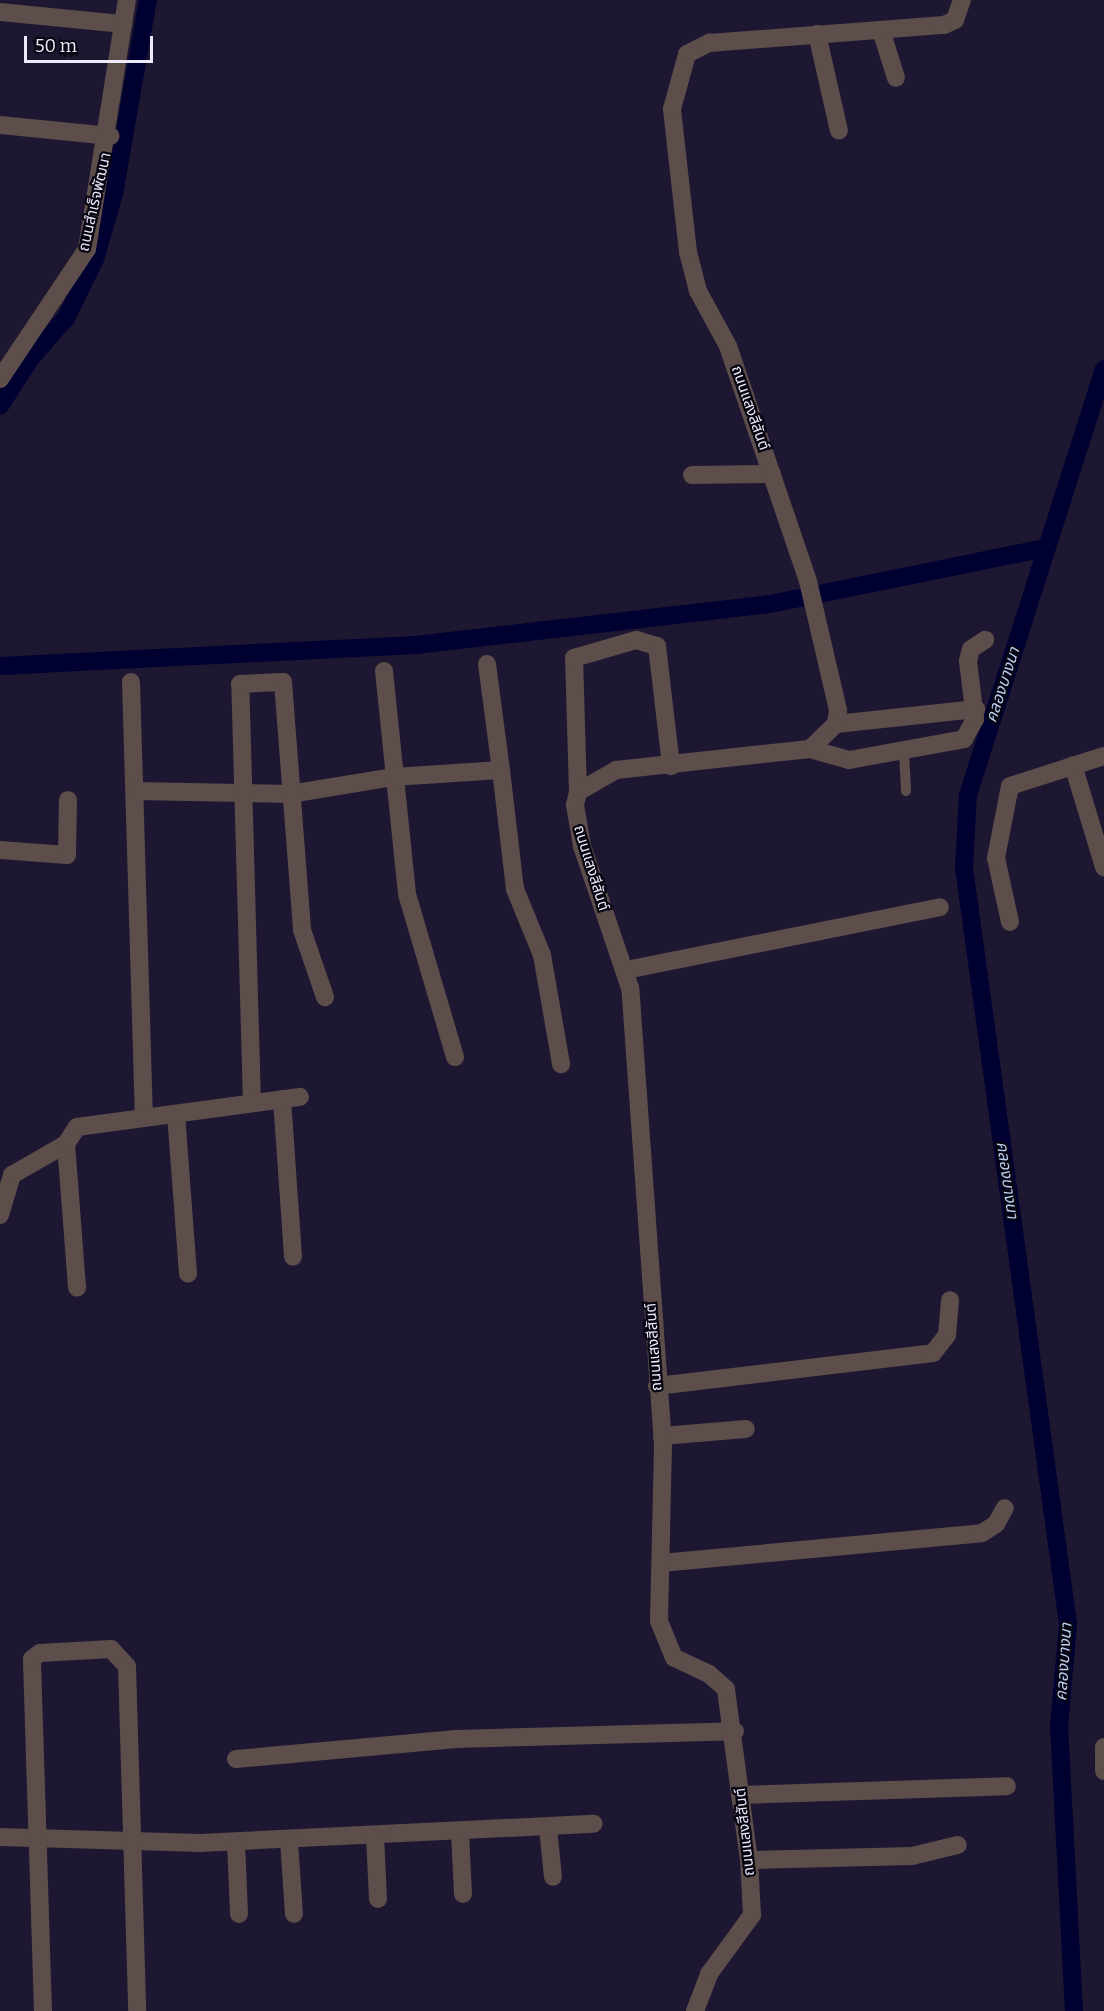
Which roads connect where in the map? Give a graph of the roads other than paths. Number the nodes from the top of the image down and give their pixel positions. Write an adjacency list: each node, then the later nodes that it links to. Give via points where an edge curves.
1 (127, 0): 4 (street, ถนนสำเร็จพัฒนา)
2 (962, 0): 5 (street, ถนนแสงสีสันต์, via 955,20 944,25)
3 (0, 12): 4 (street)
4 (123, 24): 10 (street, ถนนสำเร็จพัฒนา)
5 (881, 30): 6 (street, ถนนแสงสีสันต์); 7 (street)
6 (817, 34): 9 (street); 12 (street, ถนนแสงสีสันต์, via 709,43 687,54 672,109 698,291 728,346)
7 (896, 78)
8 (0, 125): 10 (street)
9 (839, 131)
10 (110, 136): 11 (street, ถนนสำเร็จพัฒนา, via 87,249)
11 (0, 379)
12 (772, 474): 13 (street); 19 (street, ถนนแสงสีสันต์, via 808,581 834,678)
13 (692, 475)
14 (985, 640): 18 (street, via 971,648 966,672)
15 (487, 664): 25 (street)
16 (384, 671): 26 (street)
17 (131, 682): 27 (street)
18 (976, 709): 19 (street); 21 (street, via 964,739)
19 (836, 724): 20 (street)
20 (810, 749): 21 (street, via 849,760); 24 (street)
21 (904, 752): 28 (lane)
22 (1104, 756): 23 (street)
23 (1074, 765): 34 (street); 36 (street, via 1010,786 996,858)
24 (671, 766): 29 (street, via 616,770); 29 (street, ถนนแสงสีสันต์, via 657,646 636,640 574,658)
25 (501, 770): 26 (street); 40 (street, via 515,889 542,955)
26 (393, 777): 31 (street); 39 (street, via 406,894)
27 (135, 791): 30 (street); 43 (street)
28 (906, 791)
29 (578, 792): 37 (street, ถนนแสงสีสันต์, via 577,828)
30 (243, 793): 31 (street); 31 (street, via 240,684 283,682); 41 (street)
31 (290, 794): 38 (street, via 302,930)
32 (68, 800): 33 (street, via 68,855)
33 (0, 850)
34 (1104, 867)
35 (940, 907): 37 (street)
36 (1010, 922)
37 (626, 970): 50 (street, ถนนแสงสีสันต์)
38 (325, 997)
39 (455, 1057)
40 (561, 1064)
41 (252, 1103): 42 (street); 46 (street, via 291,1098)
42 (176, 1114): 43 (street); 47 (street)
43 (144, 1118): 44 (street, via 77,1127)
44 (66, 1144): 45 (street, via 12,1175); 48 (street)
45 (0, 1215)
46 (293, 1257)
47 (188, 1274)
48 (77, 1288)
49 (950, 1300): 50 (street, via 947,1335 933,1353)
50 (657, 1386): 52 (street, ถนนแสงสีสันต์)
51 (746, 1429): 52 (street)
52 (662, 1437): 54 (street, ถนนแสงสีสันต์)
53 (1005, 1508): 54 (street, via 996,1524 982,1533)
54 (661, 1563): 55 (street, ถนนแสงสีสันต์, via 657,1605 666,1647 674,1658 718,1680)
55 (735, 1731): 57 (street, via 456,1739); 60 (street, ถนนแสงสีสันต์)
56 (1104, 1748): 58 (street)
57 (236, 1759)
58 (1104, 1771)
59 (1007, 1786): 60 (street)
60 (740, 1795): 71 (street, ถนนแสงสีสันต์)
61 (594, 1824): 62 (street)
62 (548, 1828): 63 (street); 72 (street)
63 (460, 1833): 64 (street); 73 (street)
64 (375, 1837): 68 (street); 74 (street)
65 (0, 1838): 66 (street)
66 (36, 1838): 67 (street); 67 (street, via 32,1659 40,1653 111,1649 127,1666); 77 (street)
67 (134, 1839): 69 (street); 78 (street)
68 (289, 1841): 69 (street); 76 (street)
69 (236, 1842): 75 (street)
70 (958, 1845): 71 (street, via 919,1856)
71 (749, 1860): 79 (street, ถนนแสงสีสันต์, via 752,1915 709,1974)
72 (553, 1877)
73 (463, 1894)
74 (378, 1899)
75 (239, 1914)
76 (294, 1914)
77 (43, 2011)
78 (137, 2011)
79 (695, 2011)

